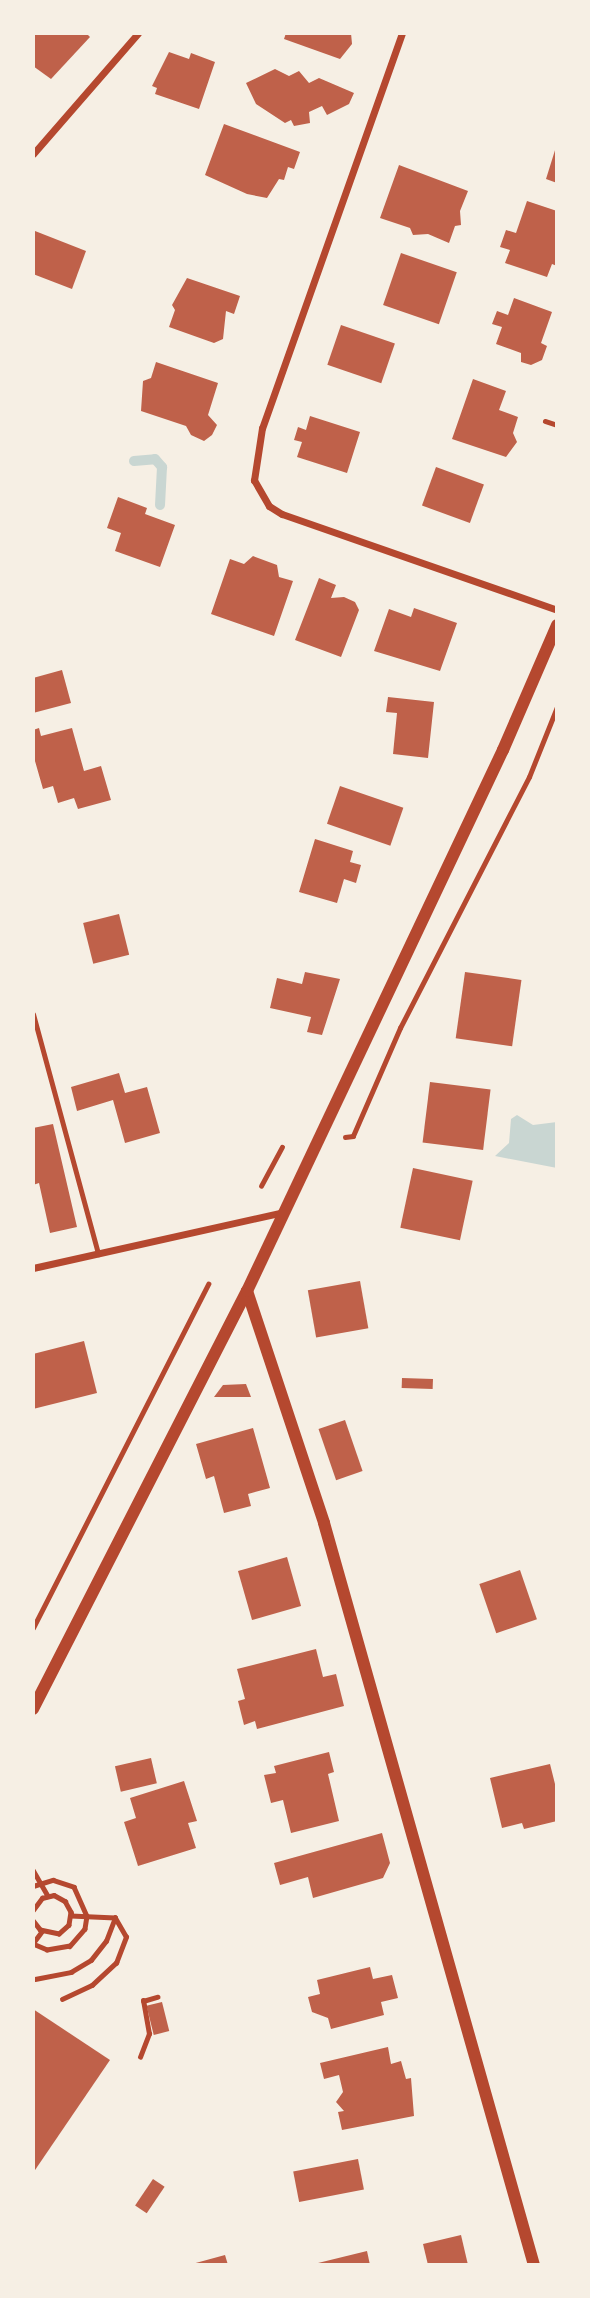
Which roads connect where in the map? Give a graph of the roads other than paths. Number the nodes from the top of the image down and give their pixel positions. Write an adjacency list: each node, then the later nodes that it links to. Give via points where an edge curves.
1 (138, 33): 3 (street)
2 (402, 33): 4 (street, via 262,428 254,480 269,506 282,514)
3 (33, 154)
4 (557, 610)
5 (557, 625): 7 (street, via 503,751)
6 (33, 1014): 8 (lane)
7 (280, 1213): 8 (street); 10 (street)
8 (98, 1254): 9 (street)
9 (33, 1268)
10 (247, 1291): 11 (street); 12 (street, via 324,1523)
11 (33, 1709)
12 (534, 2265)

